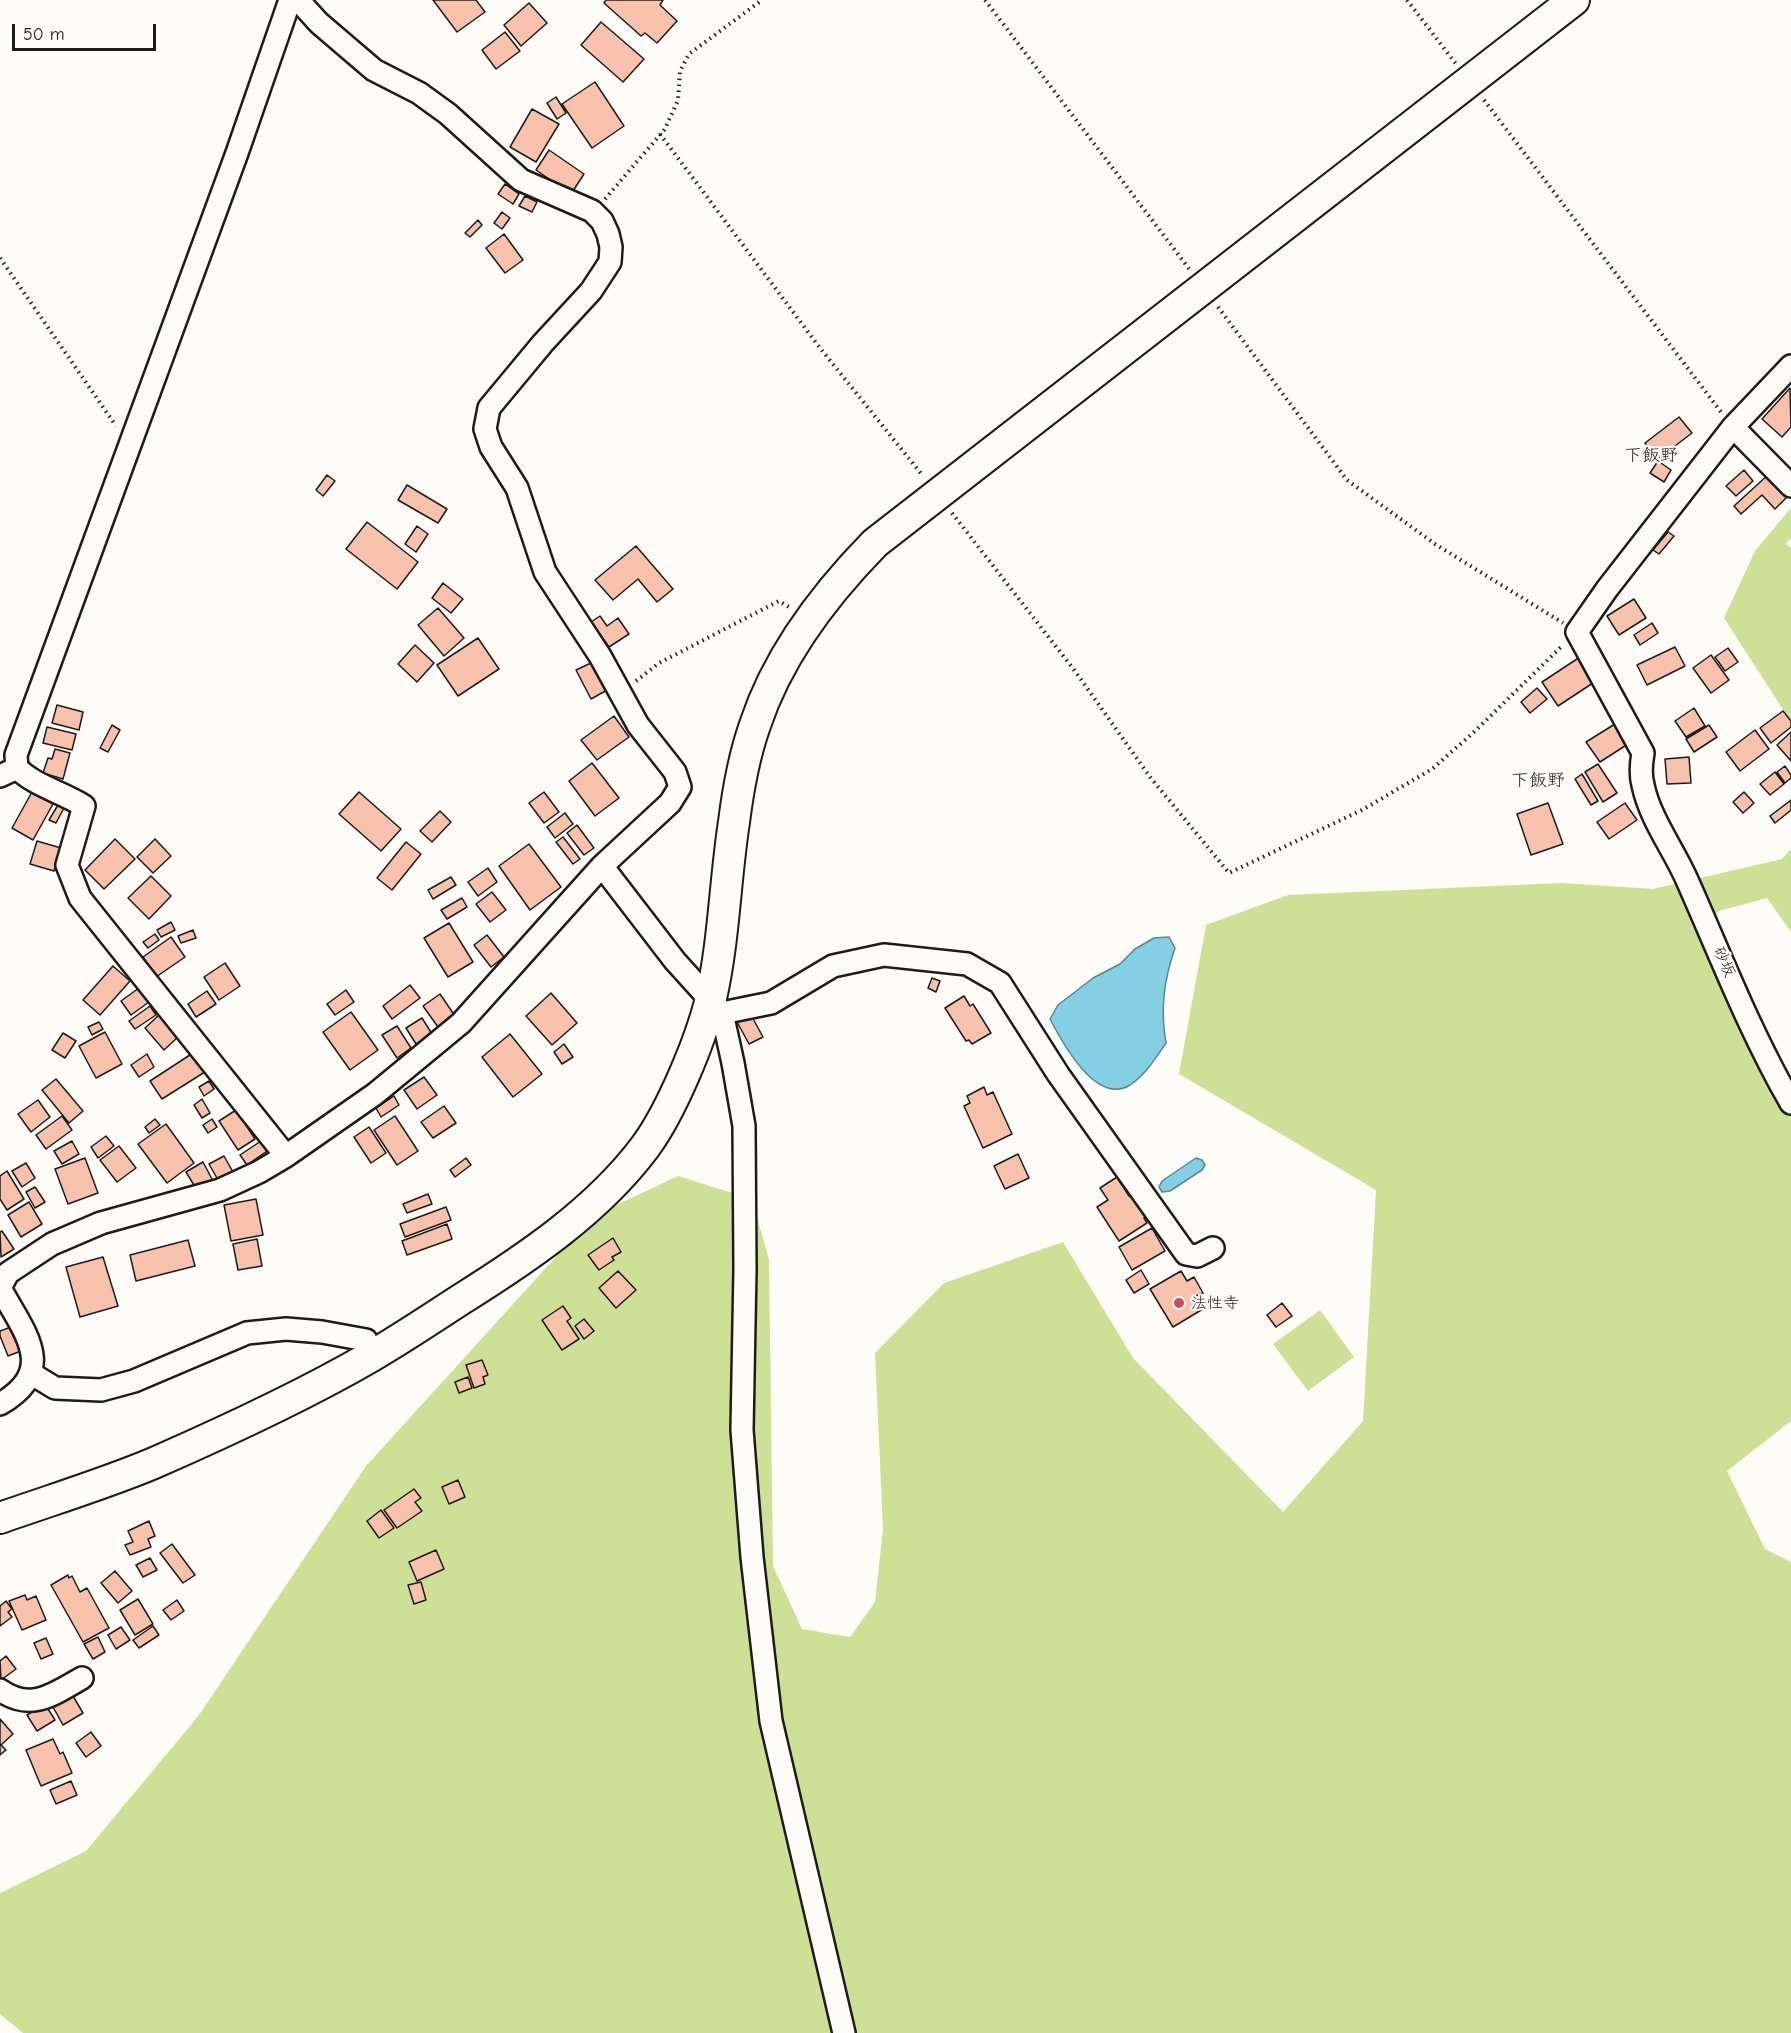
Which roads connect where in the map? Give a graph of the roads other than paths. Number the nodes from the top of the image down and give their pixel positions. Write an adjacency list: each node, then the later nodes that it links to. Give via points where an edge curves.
1 (290, 0): 7 (street)
2 (298, 0): 8 (street, via 374,70 419,93 448,114 521,180 592,211 608,234 610,262 591,291 489,408 485,429 491,447 517,488 545,572 638,725 675,772 680,787 670,803)
3 (1574, 0): 9 (street, via 875,543 842,577 809,619 755,724 734,822)
4 (1788, 372): 5 (street)
5 (1732, 427): 6 (street); 10 (street, 砂坂, via 1577,632 1643,753 1640,771 1656,822 1686,876 1769,1065)
6 (1791, 486)
7 (8, 772): 11 (street, via 67,795 84,806 67,865 80,898)
8 (603, 866): 9 (street, via 675,961); 11 (street, via 461,1023 375,1094)
9 (716, 1006): 12 (street, via 771,1004 833,966 884,955 967,964 1000,983 1058,1074 1186,1254 1197,1256); 14 (street, via 668,1108 646,1145 609,1188 503,1273); 20 (street, via 744,1126 742,1430 770,1710)
10 (1791, 1103)
11 (286, 1156): 13 (street, via 220,1190 101,1223 52,1244 8,1273)
12 (1213, 1248)
13 (0, 1288): 15 (street, via 33,1349)
14 (371, 1357): 15 (street, via 366,1340 286,1329 247,1333 134,1381 101,1390 55,1388); 17 (street, via 292,1399 150,1464)
15 (32, 1374): 16 (street, via 16,1395)
16 (0, 1404)
17 (0, 1518)
18 (82, 1678): 19 (street, via 32,1701 20,1701)
19 (0, 1690)
20 (844, 2033)

